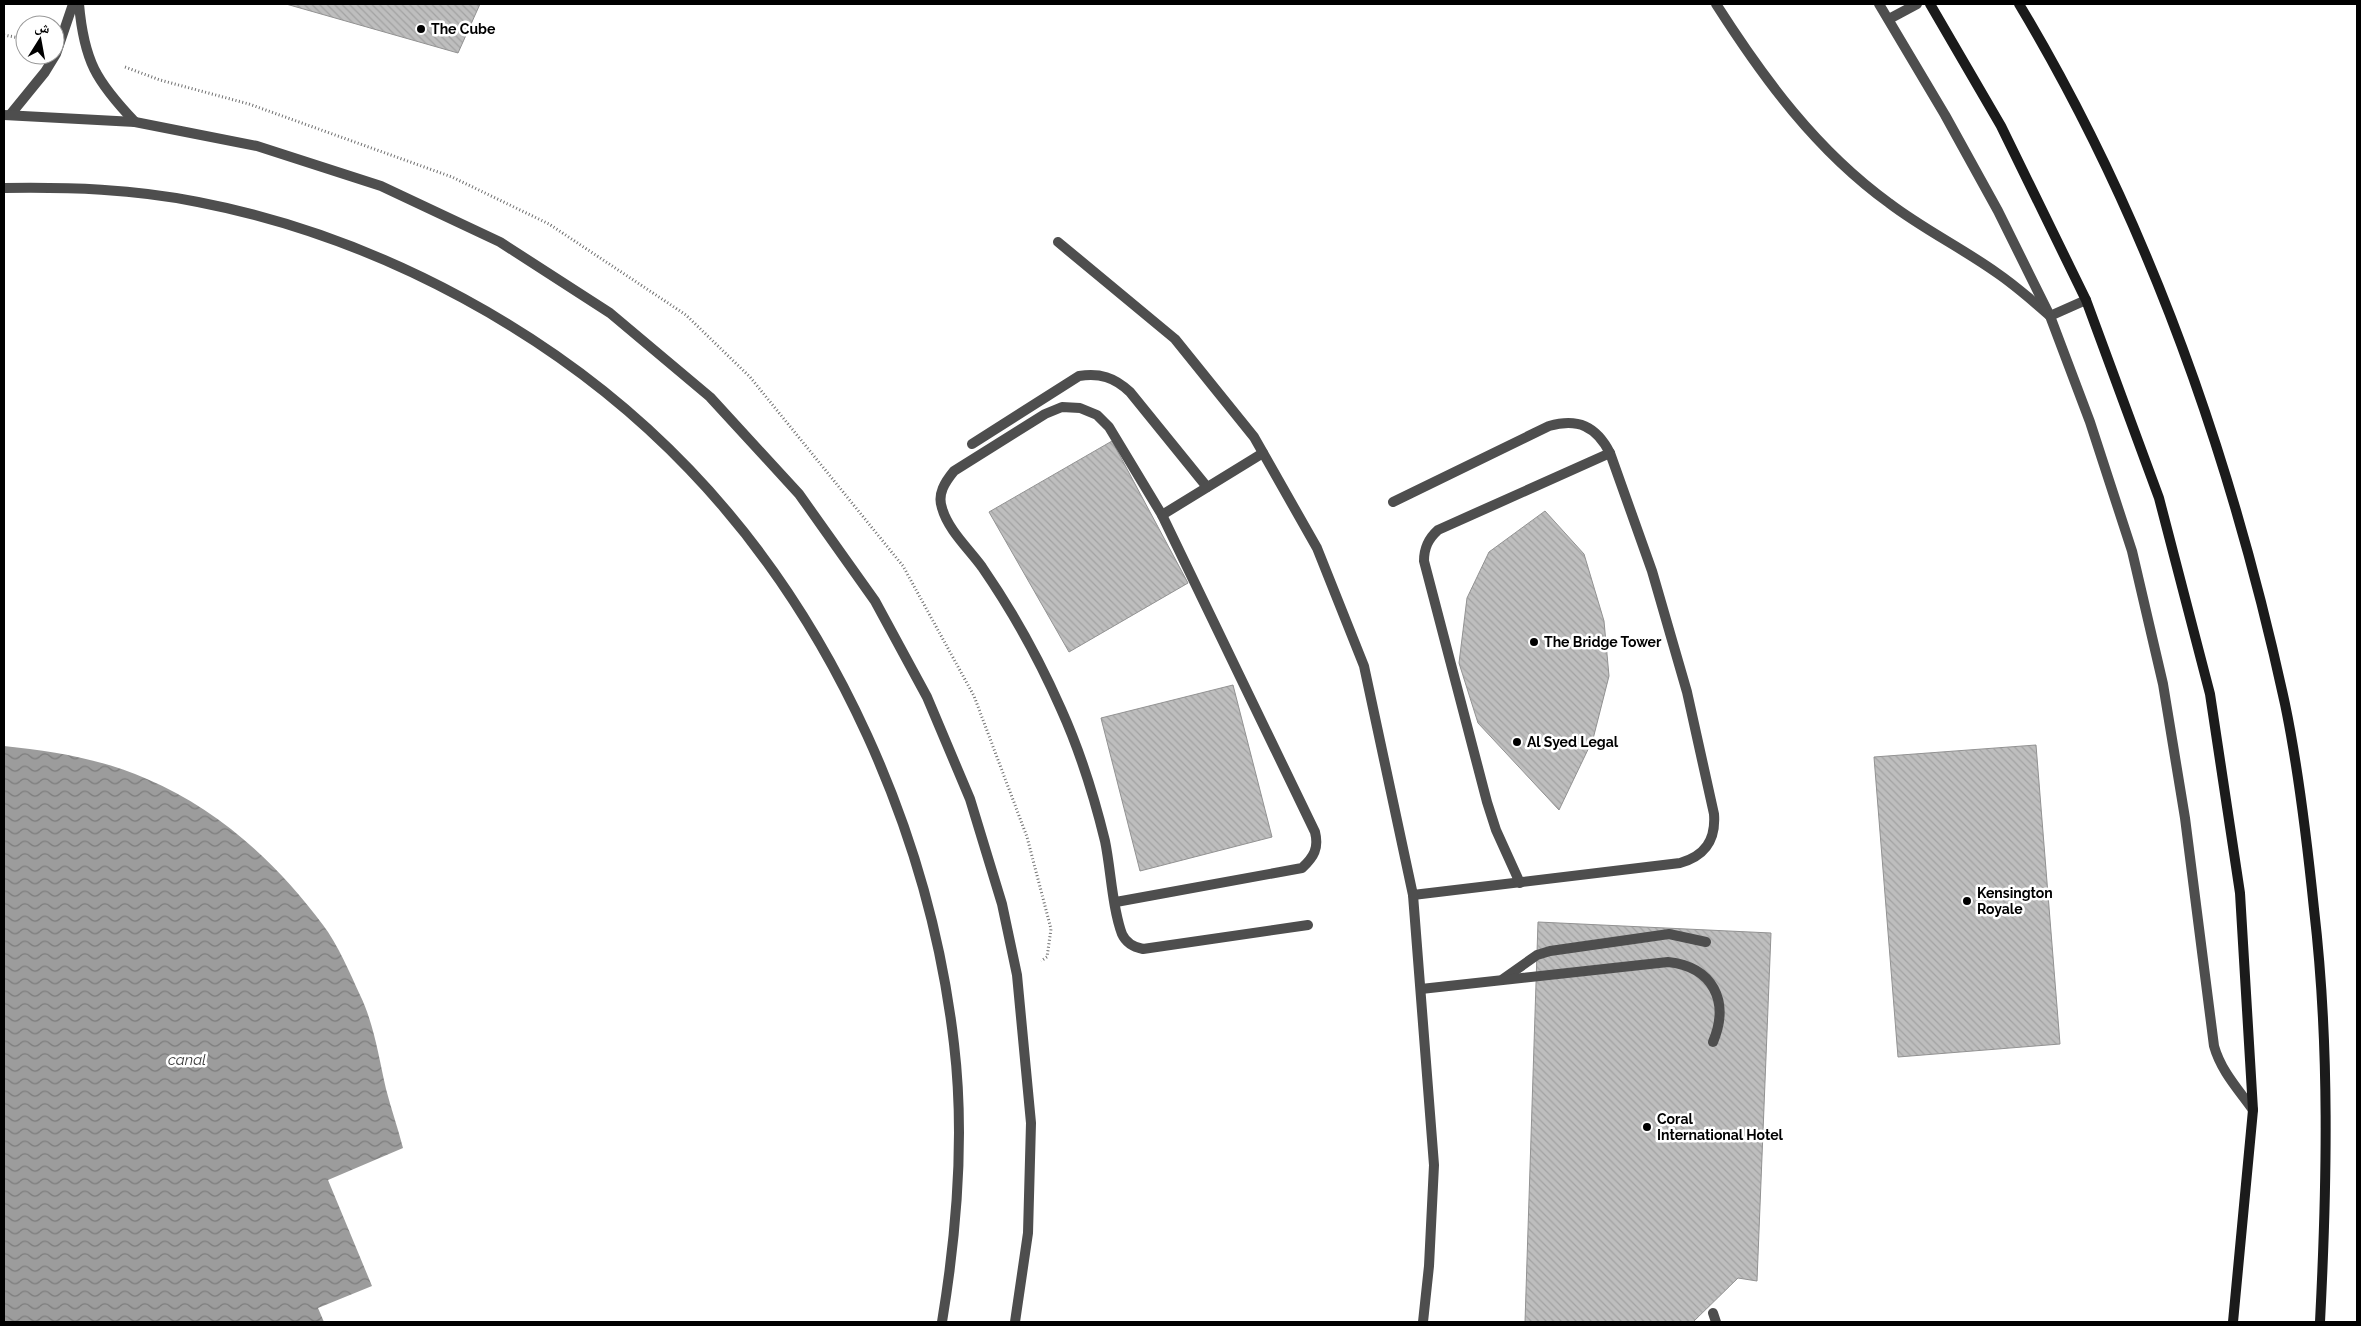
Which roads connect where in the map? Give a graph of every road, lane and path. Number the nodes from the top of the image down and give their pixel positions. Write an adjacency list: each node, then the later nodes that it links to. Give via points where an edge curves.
1 (73, 4): 9 (street, via 56,54 45,72)
2 (79, 4): 10 (street, via 86,53 95,74 108,94)
3 (1716, 4): 14 (street, via 1783,101 1849,171 1926,230 1997,272)
4 (1879, 4): 8 (street)
5 (1917, 4): 8 (street)
6 (1930, 4): 13 (main road, via 2001,126)
7 (2018, 4): 34 (main road, via 2045,48 2124,205 2191,368 2244,535 2285,707 2315,911 2322,1015 2326,1212)
8 (1889, 19): 14 (street, via 1998,211)
9 (7, 115): 10 (street)
10 (135, 122): 31 (street, via 256,146 381,186 500,242 610,313 710,397 799,494 874,601 927,697 970,799 1002,904 1017,975 1031,1123 1028,1233)
11 (4, 188): 30 (street, via 84,187 197,202 307,230 412,273 513,327 606,392 689,469 762,556 824,651 871,744 910,841 938,942 955,1046 959,1151 953,1256)
12 (1058, 242): 16 (street, via 1175,339 1254,437)
13 (2086, 300): 14 (street); 29 (main road, via 2160,498 2210,694 2240,893)
14 (2050, 316): 29 (street, via 2090,422 2132,551 2163,684 2185,818 2214,1046 2222,1067)
15 (972, 444): 18 (street, via 1079,376 1107,376 1130,392)
16 (1263, 453): 18 (street); 22 (street, via 1317,548 1364,666)
17 (1610, 453): 19 (street, via 1603,439 1592,430 1563,422); 21 (street, via 1438,530 1424,552 1487,802); 21 (street, via 1652,571 1687,692 1716,828 1712,841 1693,860)
18 (1207, 487): 20 (street)
19 (1393, 502)
20 (1162, 515): 23 (street, via 1317,842 1315,852 1302,868); 23 (street, via 1109,428 1097,415 1080,408 1062,407 1045,414 954,471 941,493 945,518 1015,618 1069,726 1105,842)
21 (1520, 883): 22 (street)
22 (1413, 895): 27 (street)
23 (1116, 902): 24 (street, via 1123,935 1134,947 1143,949)
24 (1308, 925)
25 (1706, 942): 26 (street, via 1669,934 1550,951 1537,955)
26 (1503, 980): 27 (street); 28 (street, via 1668,962 1684,964 1698,970 1718,996 1721,1011)
27 (1421, 989): 32 (street, via 1434,1166)
28 (1713, 1042)
29 (2253, 1110): 33 (main road)
30 (942, 1322)
31 (1015, 1322)
32 (1423, 1322)
33 (2233, 1322)
34 (2320, 1322)

